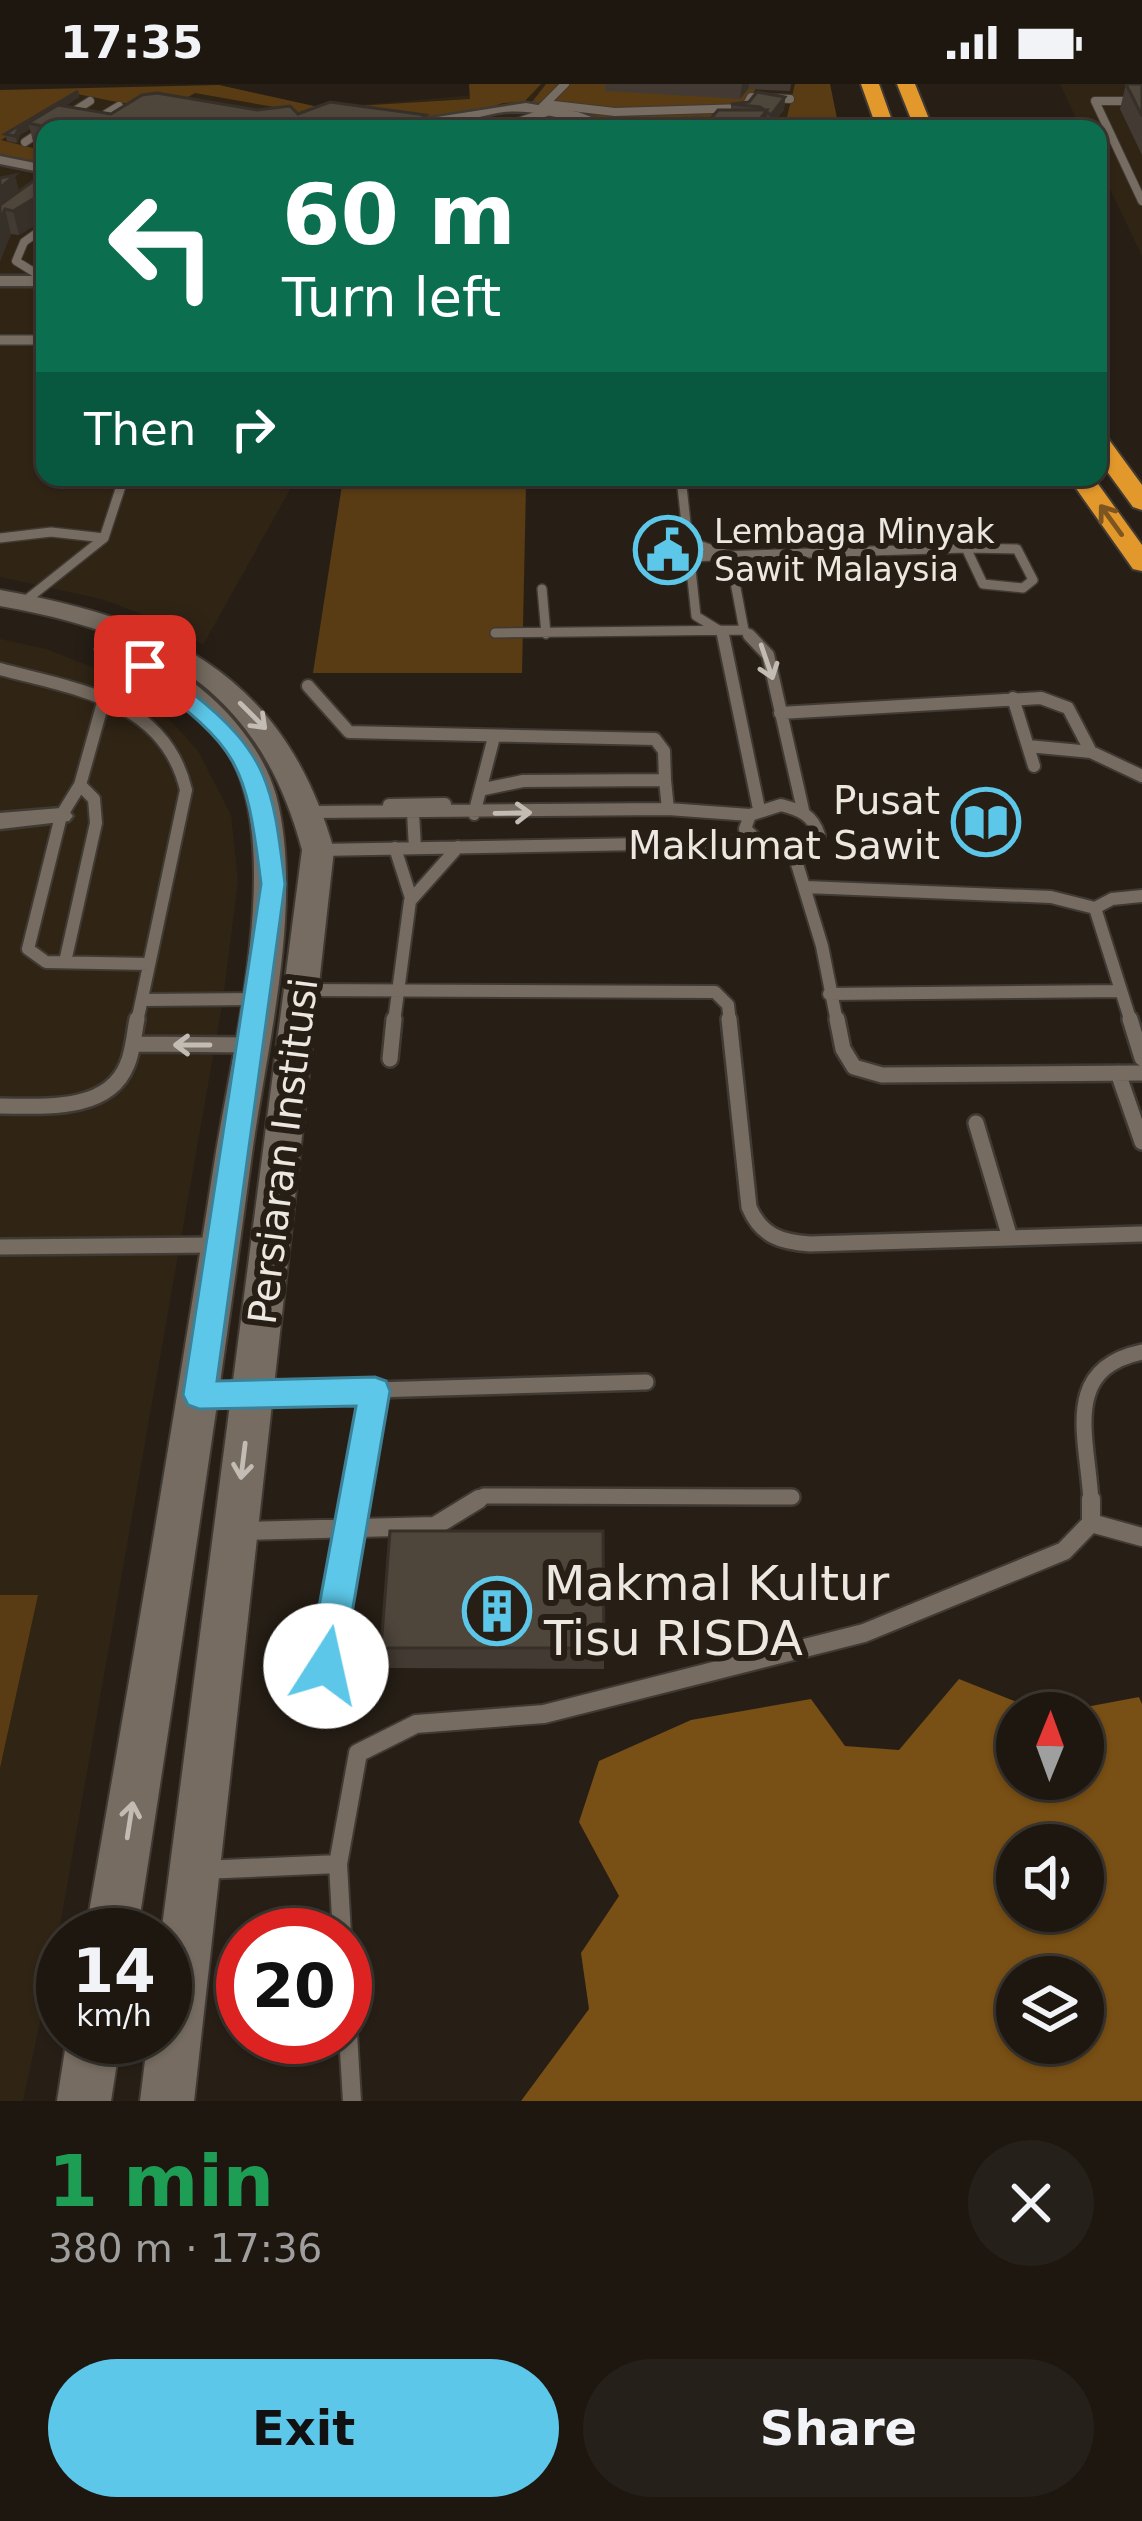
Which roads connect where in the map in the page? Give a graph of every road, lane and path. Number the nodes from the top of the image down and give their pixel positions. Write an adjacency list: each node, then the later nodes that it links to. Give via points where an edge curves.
1 (565, 84): 9 (lane)
2 (758, 84): 6 (lane)
3 (793, 84): 6 (lane, via 789,102)
4 (870, 84): 15 (highway)
5 (906, 84): 16 (highway)
6 (751, 98): 9 (lane, via 745,108)
7 (90, 100): 10 (lane)
8 (1142, 101): 17 (lane, via 1095,100)
9 (543, 109): 12 (street, via 502,108); 13 (lane); 14 (street)
10 (62, 119): 11 (lane)
11 (65, 120)
12 (464, 120)
13 (520, 120)
14 (584, 120)
15 (883, 120)
16 (920, 120)
17 (1104, 120)
18 (1107, 126): 23 (lane)
19 (36, 135): 20 (lane)
20 (25, 142)
21 (0, 160): 22 (street)
22 (36, 167)
23 (1142, 201)
24 (36, 233): 25 (lane, via 16,261)
25 (36, 274)
26 (36, 280): 27 (street)
27 (0, 281)
28 (0, 340): 29 (lane)
29 (36, 340)
30 (1107, 454): 34 (highway)
31 (121, 486): 36 (lane)
32 (682, 486): 37 (lane)
33 (1086, 486): 41 (highway, one-way to 33)
34 (1142, 502)
35 (0, 538): 36 (lane)
36 (104, 538): 43 (lane)
37 (690, 542): 39 (lane); 40 (lane)
38 (966, 548): 38 (lane, via 981,585 1024,587 1033,580 1017,549); 39 (lane)
39 (730, 556): 40 (lane); 44 (lane)
40 (687, 557): 45 (lane, via 696,616)
41 (1142, 563)
42 (542, 589): 47 (lane)
43 (8, 605): 69 (street, one-way to 69, via 123,629 214,680 280,744); 85 (street, Persiaran Institusi, via 145,666 224,729 249,764 273,884)
44 (744, 630): 45 (lane); 52 (lane, one-way to 52, via 768,655)
45 (722, 632): 47 (lane); 64 (lane)
46 (494, 633): 47 (lane)
47 (546, 634)
48 (0, 669): 51 (lane)
49 (308, 686): 53 (lane, via 349,732)
50 (1013, 698): 52 (lane); 54 (lane); 55 (lane, via 1068,708)
51 (104, 699): 59 (lane); 80 (lane, via 159,732 184,767)
52 (781, 713): 63 (lane)
53 (494, 737): 58 (lane, via 655,739 664,751); 60 (lane)
54 (1028, 746): 55 (lane); 56 (lane)
55 (1091, 752): 57 (lane)
56 (1034, 766)
57 (1142, 776)
58 (664, 779): 60 (lane); 61 (lane)
59 (80, 785): 67 (lane); 79 (lane, via 94,799 96,823)
60 (484, 789): 62 (lane)
61 (668, 808): 62 (lane, one-way to 61); 64 (lane)
62 (476, 809): 65 (lane, via 393,805); 66 (lane)
63 (803, 810): 64 (lane); 74 (lane, via 819,835)
64 (754, 812): 70 (lane, via 745,829)
65 (368, 813): 66 (lane); 69 (lane)
66 (413, 813): 73 (lane)
67 (61, 816): 68 (street); 79 (lane, via 28,949 46,962)
68 (0, 820)
69 (315, 831): 72 (lane); 81 (street, Persiaran Institusi)
70 (752, 842): 71 (lane); 74 (lane)
71 (458, 847): 73 (lane); 77 (lane, via 452,864)
72 (395, 848): 73 (lane); 77 (lane)
73 (415, 848)
74 (794, 854): 75 (lane)
75 (806, 887): 78 (lane, via 1045,896); 84 (lane)
76 (1142, 896): 78 (lane)
77 (411, 898): 82 (lane)
78 (1095, 908): 83 (lane)
79 (65, 962): 80 (lane)
80 (149, 964): 86 (lane)
81 (304, 990): 82 (lane); 104 (street, Persiaran Institusi)
82 (400, 990): 90 (lane); 97 (lane, via 715,992 728,1005 749,1207 768,1237 811,1244)
83 (1120, 991): 84 (lane); 89 (lane)
84 (830, 994): 91 (lane, via 854,1067 882,1075)
85 (259, 999): 86 (lane); 88 (street, Persiaran Institusi)
86 (142, 1000): 87 (lane)
87 (134, 1044): 88 (lane, one-way to 87); 93 (lane, via 116,1084 99,1098)
88 (251, 1045): 98 (street, Persiaran Institusi)
89 (1142, 1058)
90 (391, 1059)
91 (1118, 1073): 92 (lane); 95 (lane)
92 (1142, 1073)
93 (0, 1106)
94 (976, 1123): 97 (lane)
95 (1142, 1142)
96 (1142, 1234): 97 (lane)
97 (1010, 1238)
98 (220, 1245): 99 (lane); 103 (street, Persiaran Institusi)
99 (0, 1247)
100 (1142, 1352): 106 (lane, via 1102,1360 1091,1373 1084,1400)
101 (646, 1382): 102 (lane)
102 (375, 1391): 104 (lane); 107 (lane)
103 (199, 1395): 104 (lane); 113 (street, Persiaran Institusi, one-way to 103)
104 (251, 1396): 108 (street, Persiaran Institusi, one-way to 108)
105 (792, 1497): 107 (lane, via 484,1496 434,1526)
106 (1091, 1523): 109 (lane); 111 (lane, via 1064,1551 864,1634 544,1714 416,1724 358,1753)
107 (350, 1528): 108 (lane); 110 (lane)
108 (235, 1531): 112 (street, Persiaran Institusi)
109 (1142, 1538)
110 (326, 1666)
111 (338, 1864): 112 (lane); 114 (lane)
112 (197, 1870): 118 (street, Persiaran Institusi)
113 (115, 1908)
114 (340, 1908)
115 (90, 2064): 117 (street)
116 (350, 2064): 119 (lane)
117 (84, 2101)
118 (167, 2101)
119 (352, 2101)

